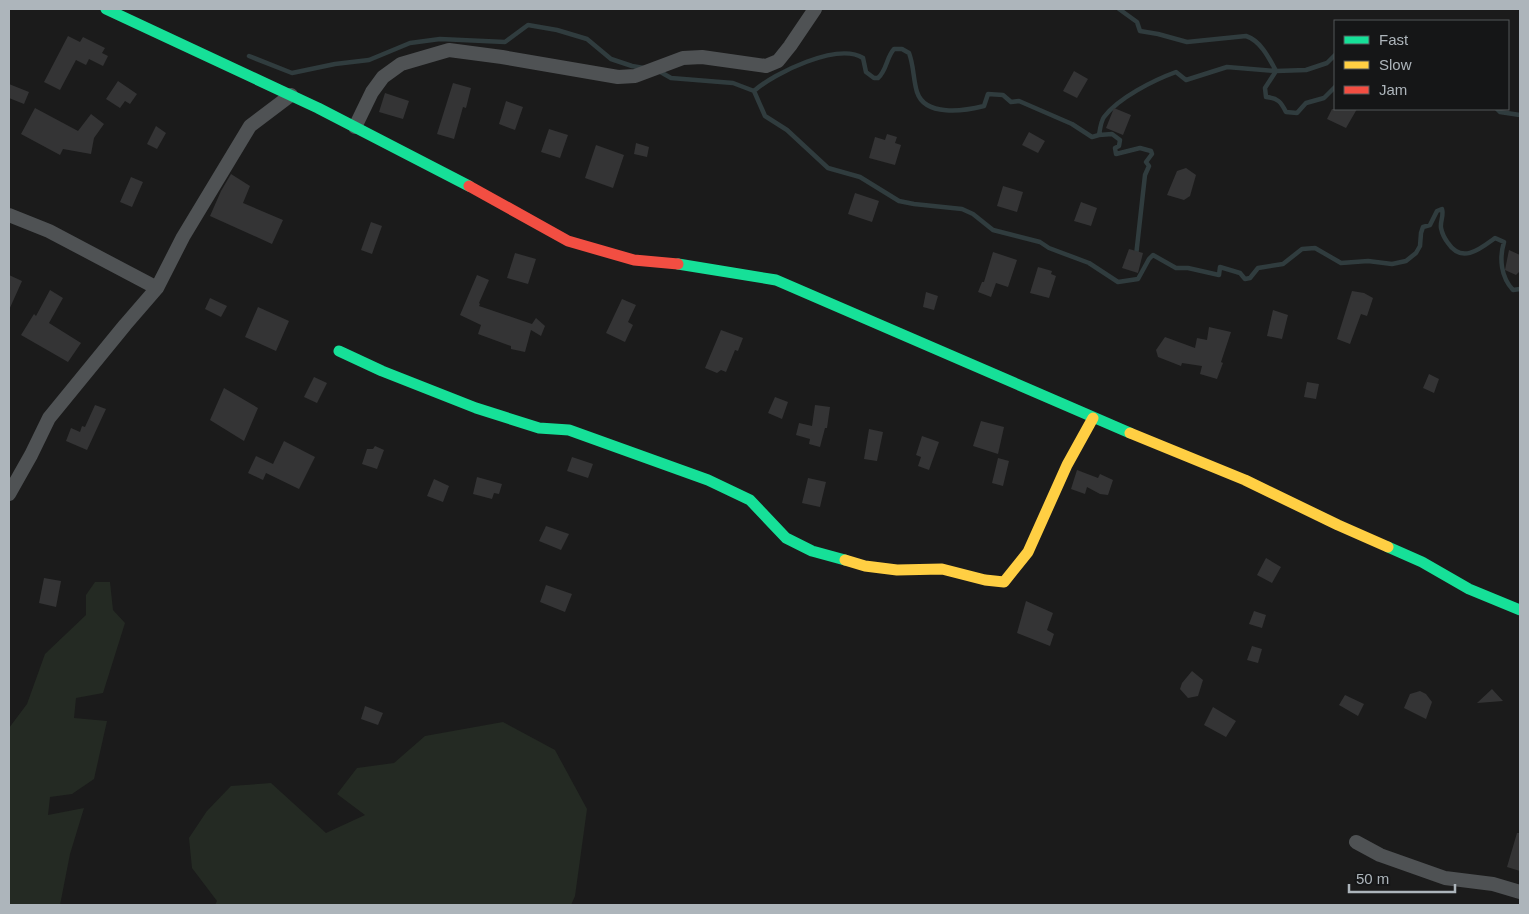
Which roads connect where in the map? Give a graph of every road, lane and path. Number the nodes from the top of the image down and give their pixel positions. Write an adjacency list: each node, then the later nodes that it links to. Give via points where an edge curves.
1 (106, 9): 3 (street)
2 (816, 9): 4 (street, via 778,61 766,66 702,57 683,58 656,70 618,77 449,50 401,64 383,77 372,92)
3 (291, 95): 4 (street); 6 (street, via 250,126 183,237)
4 (356, 127): 8 (street, via 568,241 634,260 692,265 776,280)
5 (9, 215): 6 (street, via 49,231)
6 (158, 288): 9 (street, via 49,418)
7 (339, 351): 8 (street, via 476,408 539,428 569,430 708,480 750,500 786,538 812,551 866,566 898,570 942,569 1004,582 1028,552 1067,464)
8 (1093, 418): 10 (street, via 1245,480 1422,562 1469,589)
9 (9, 494)
10 (1520, 610)
11 (1356, 842): 12 (street, via 1380,855 1445,878 1493,884)
12 (1520, 892)

